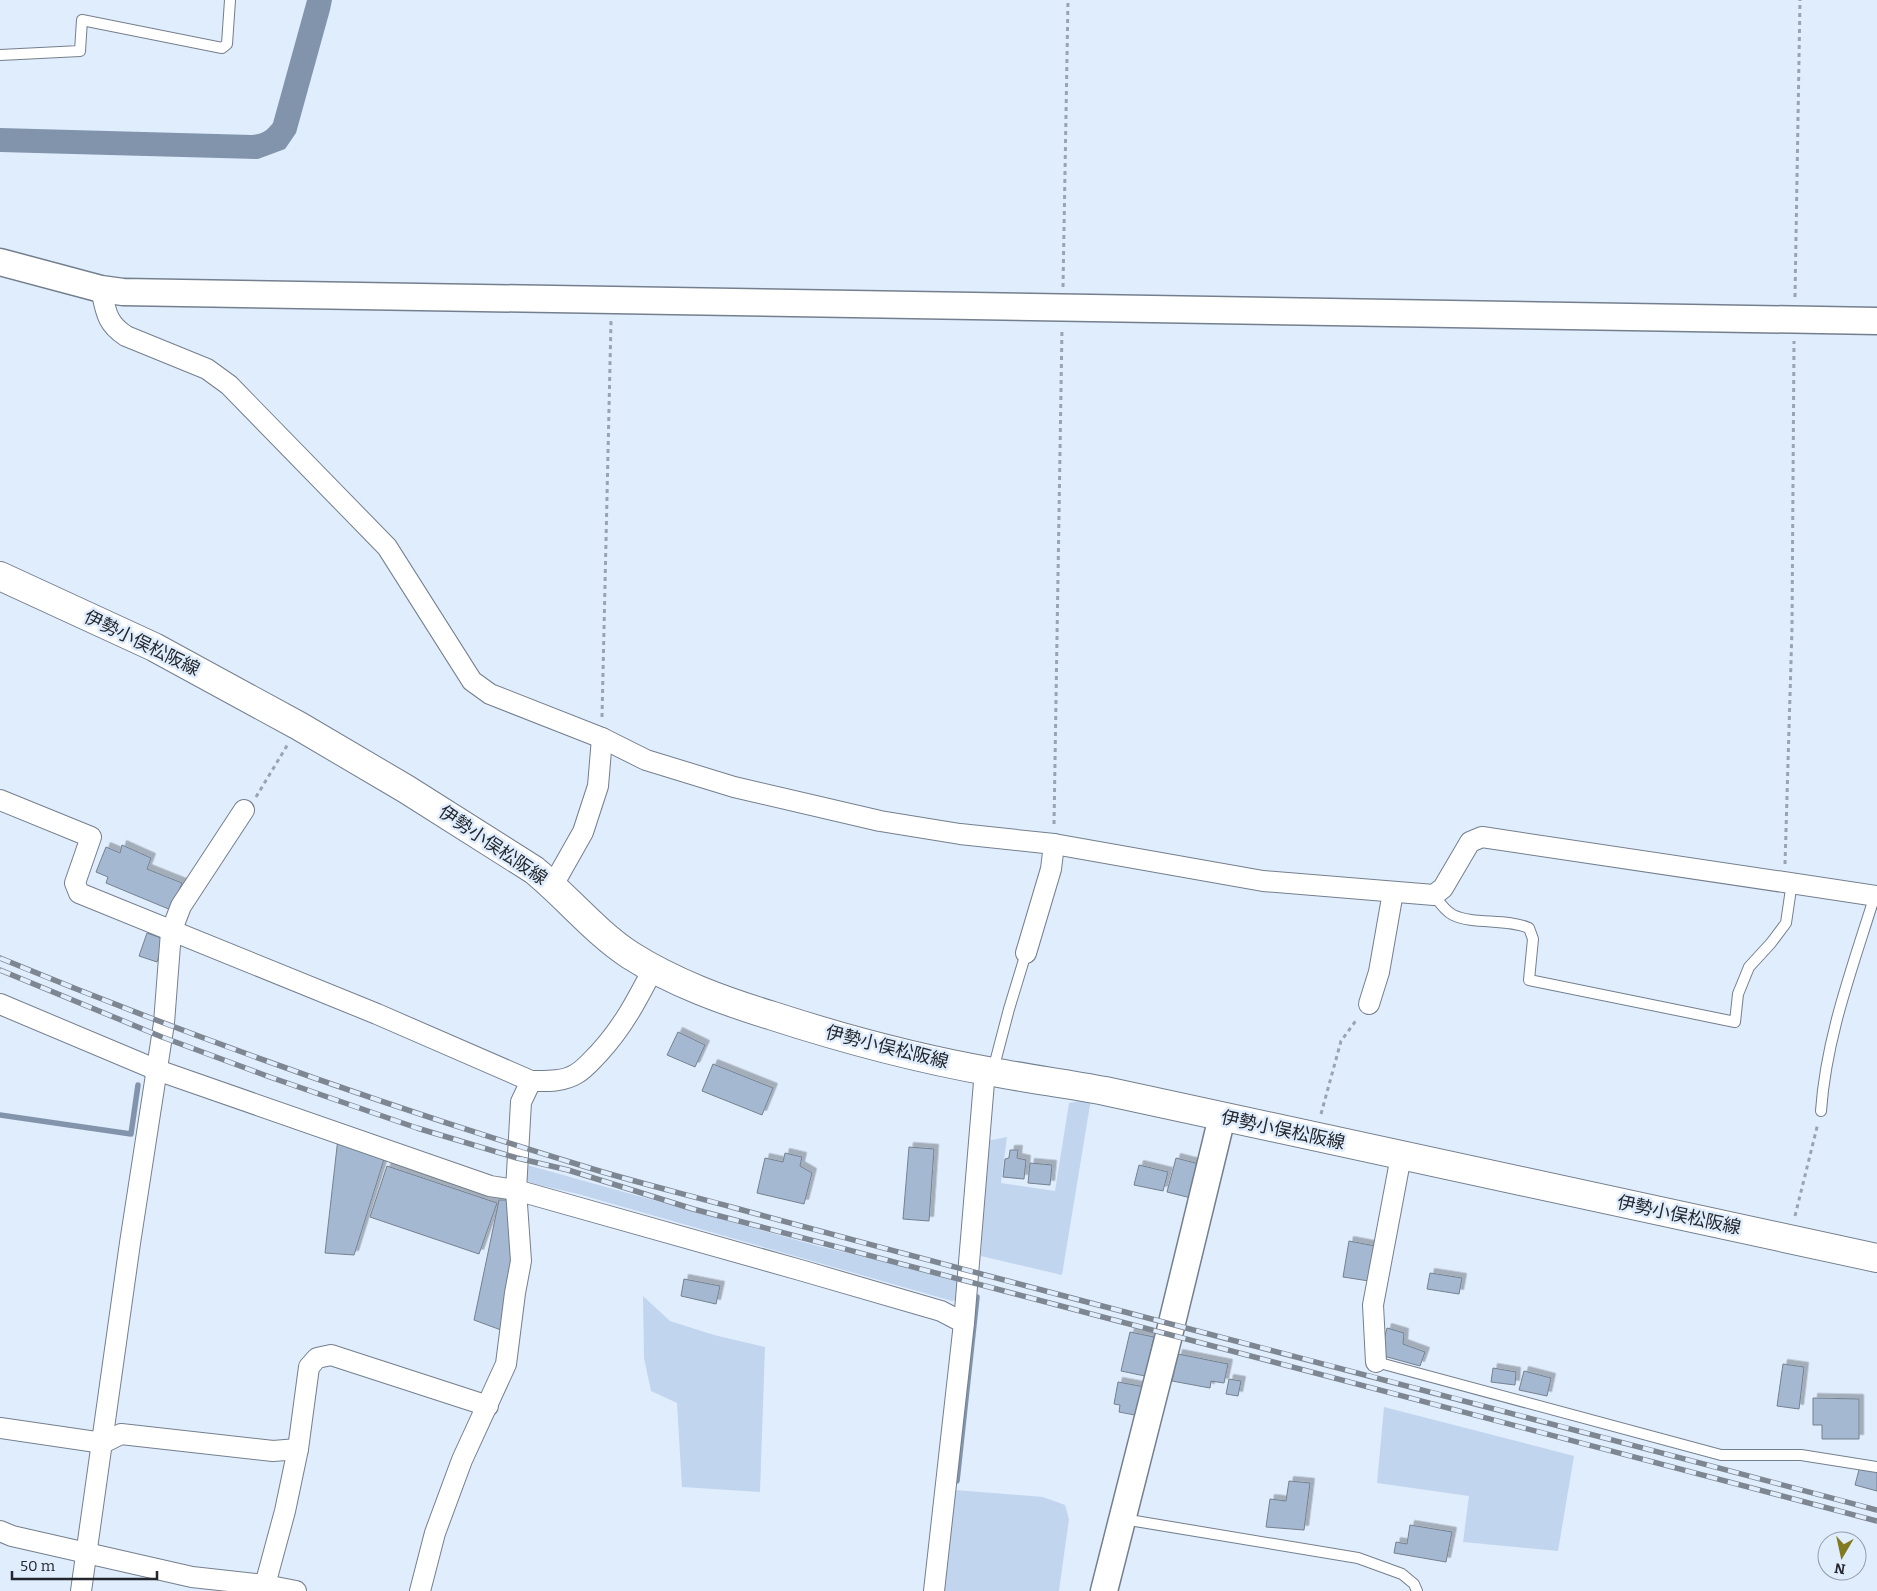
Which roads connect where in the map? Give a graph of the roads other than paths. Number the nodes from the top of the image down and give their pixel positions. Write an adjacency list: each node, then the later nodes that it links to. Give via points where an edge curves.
1 (230, 0): 2 (lane, via 227,44 222,48 82,20 80,51)
2 (0, 55)
3 (0, 262): 4 (street)
4 (100, 290): 5 (street); 7 (street, via 108,319 115,329 207,369 229,385 387,547 472,681 490,694)
5 (1877, 321)
6 (0, 576): 12 (main road, 伊勢小俣松阪線, via 154,647 299,726 492,842)
7 (602, 738): 10 (street, via 646,760 734,787 880,821); 12 (street, via 598,786 583,832)
8 (0, 800): 16 (street, via 91,837 75,883 79,893)
9 (244, 810): 16 (street, via 182,906)
10 (1054, 844): 13 (street, via 1263,881); 17 (street, via 1051,868)
11 (1788, 882): 14 (street, via 1482,837 1470,842 1443,888); 14 (lane, via 1786,923 1749,968 1738,994 1735,1022 1529,980 1533,939 1529,928 1453,914); 15 (street)
12 (553, 885): 18 (main road, 伊勢小俣松阪線, via 608,937)
13 (1393, 892): 14 (street); 20 (street, via 1380,972)
14 (1434, 895)
15 (1876, 895): 24 (lane, via 1830,1044)
16 (171, 932): 21 (street); 23 (street)
17 (1026, 953): 22 (lane)
18 (653, 969): 22 (main road, 伊勢小俣松阪線, via 733,1003 816,1030); 23 (street, via 633,1009 590,1063 576,1075 551,1081)
19 (0, 1004): 21 (street)
20 (1369, 1004)
21 (157, 1070): 27 (street, via 490,1186); 33 (street)
22 (989, 1071): 25 (main road, 伊勢小俣松阪線); 29 (street)
23 (531, 1080): 27 (street, via 521,1102)
24 (1821, 1111)
25 (1222, 1117): 26 (main road, 伊勢小俣松阪線); 36 (street)
26 (1401, 1156): 28 (main road, 伊勢小俣松阪線); 30 (street, via 1373,1305)
27 (516, 1190): 29 (street, via 941,1311); 31 (street, via 521,1261 506,1364)
28 (1877, 1258)
29 (964, 1323): 43 (street)
30 (1376, 1362): 35 (lane, via 1721,1455 1801,1455)
31 (488, 1406): 34 (street, via 331,1355 318,1358 309,1367); 42 (street, via 462,1460 435,1533)
32 (0, 1428): 33 (street)
33 (103, 1443): 34 (street, via 121,1434 273,1451); 38 (street)
34 (298, 1449): 39 (street, via 286,1511)
35 (1877, 1467)
36 (1123, 1519): 44 (street); 45 (lane, via 1358,1558 1402,1574)
37 (0, 1531): 38 (street)
38 (87, 1552): 39 (street, via 192,1577); 40 (street)
39 (265, 1585): 41 (street)
40 (81, 1591)
41 (296, 1591)
42 (420, 1591)
43 (934, 1591)
44 (1104, 1591)
45 (1417, 1591)

